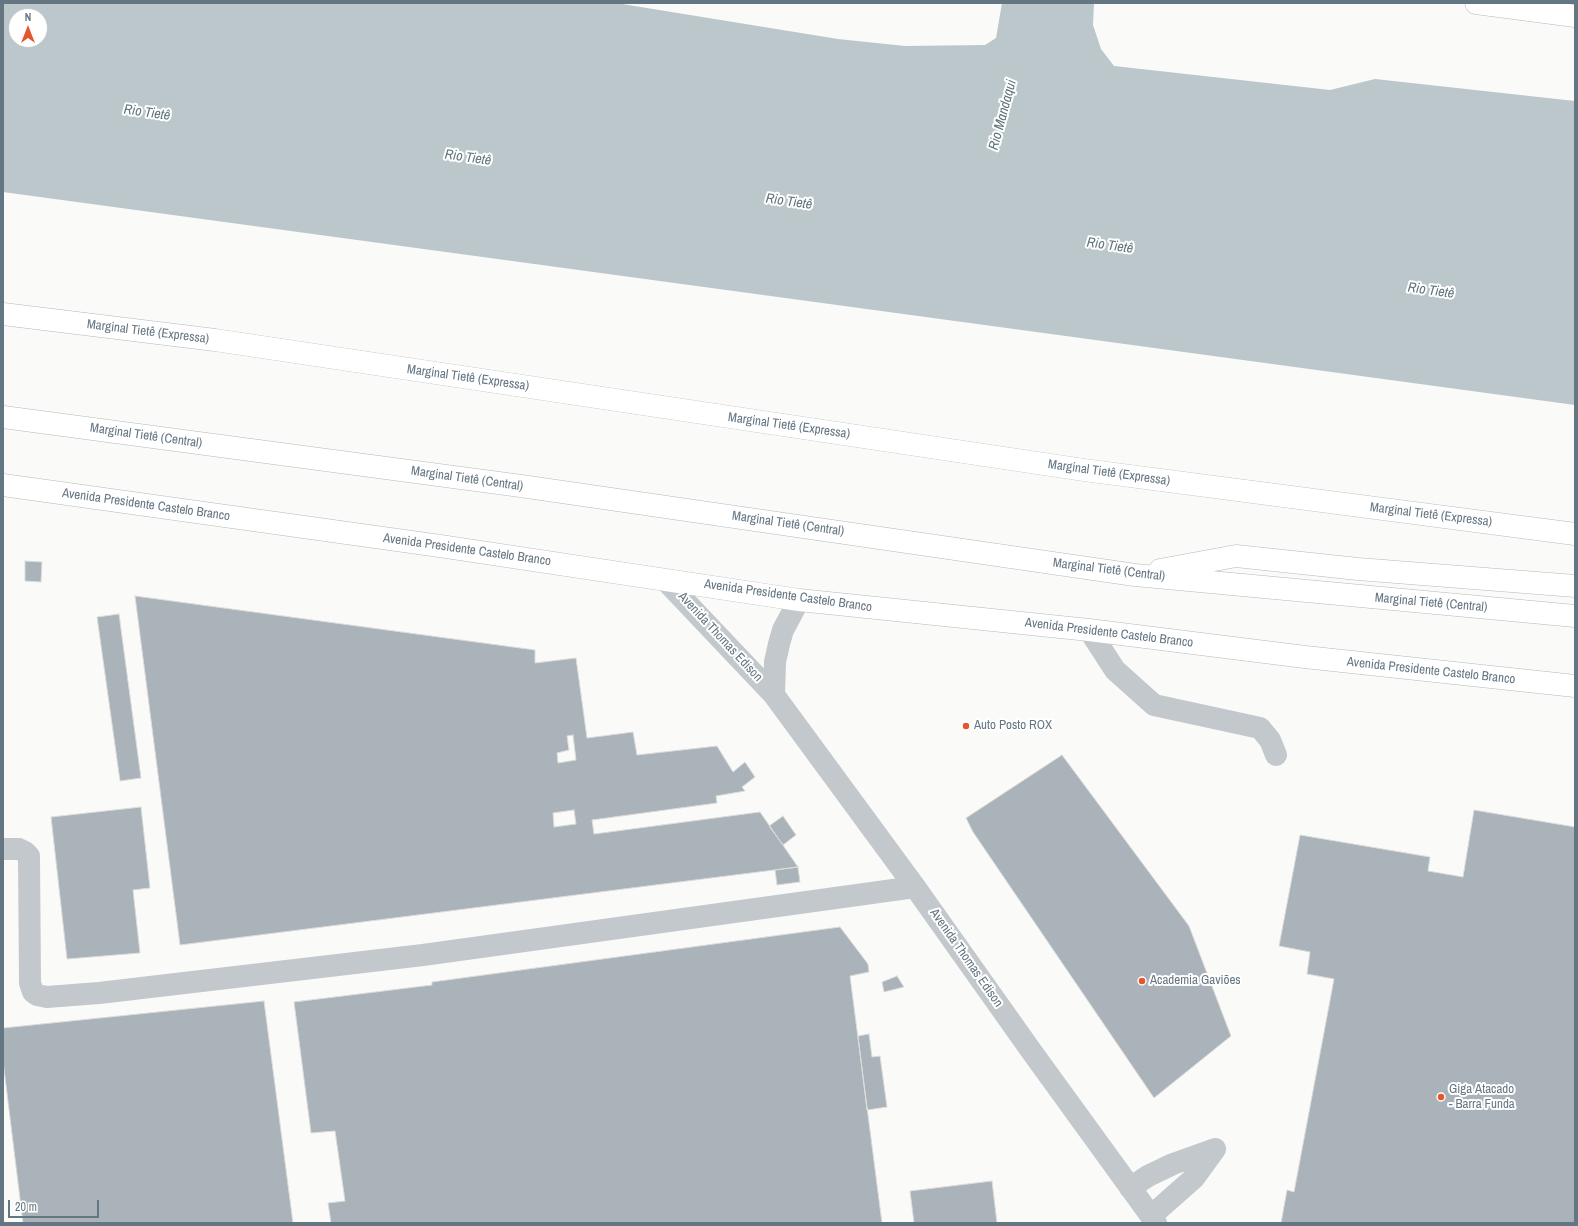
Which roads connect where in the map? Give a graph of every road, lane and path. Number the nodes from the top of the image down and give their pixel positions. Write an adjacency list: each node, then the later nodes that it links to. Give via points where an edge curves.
1 (1476, 3): 2 (highway)
2 (1575, 16)
3 (3, 314): 6 (highway, Marginal Tietê (Expressa), via 223,341 1084,470)
4 (3, 417): 7 (highway, Marginal Tietê (Central), via 521,486)
5 (3, 485): 8 (highway, Avenida Presidente Castelo Branco)
6 (1575, 534)
7 (1136, 575): 9 (highway, via 1236,556 1358,569); 11 (highway, Marginal Tietê (Central))
8 (665, 580): 10 (highway, Avenida Presidente Castelo Branco); 14 (street, Avenida Thomas Edison)
9 (1575, 586)
10 (799, 600): 12 (highway, Avenida Presidente Castelo Branco); 14 (street, Avenida Thomas Edison, via 785,625 779,644 775,662)
11 (1575, 616)
12 (1089, 630): 13 (highway, Avenida Presidente Castelo Branco); 15 (street, via 1115,670 1154,705 1260,728 1270,740)
13 (1575, 686)
14 (774, 695): 17 (street, Avenida Thomas Edison)
15 (1276, 755)
16 (3, 849): 17 (street, via 19,849 29,856 30,983 33,992 47,997 423,956)
17 (915, 887): 18 (street, Avenida Thomas Edison)
18 (1130, 1188): 19 (street, Avenida Thomas Edison); 19 (street, via 1173,1164 1215,1149 1194,1178)
19 (1154, 1220)

